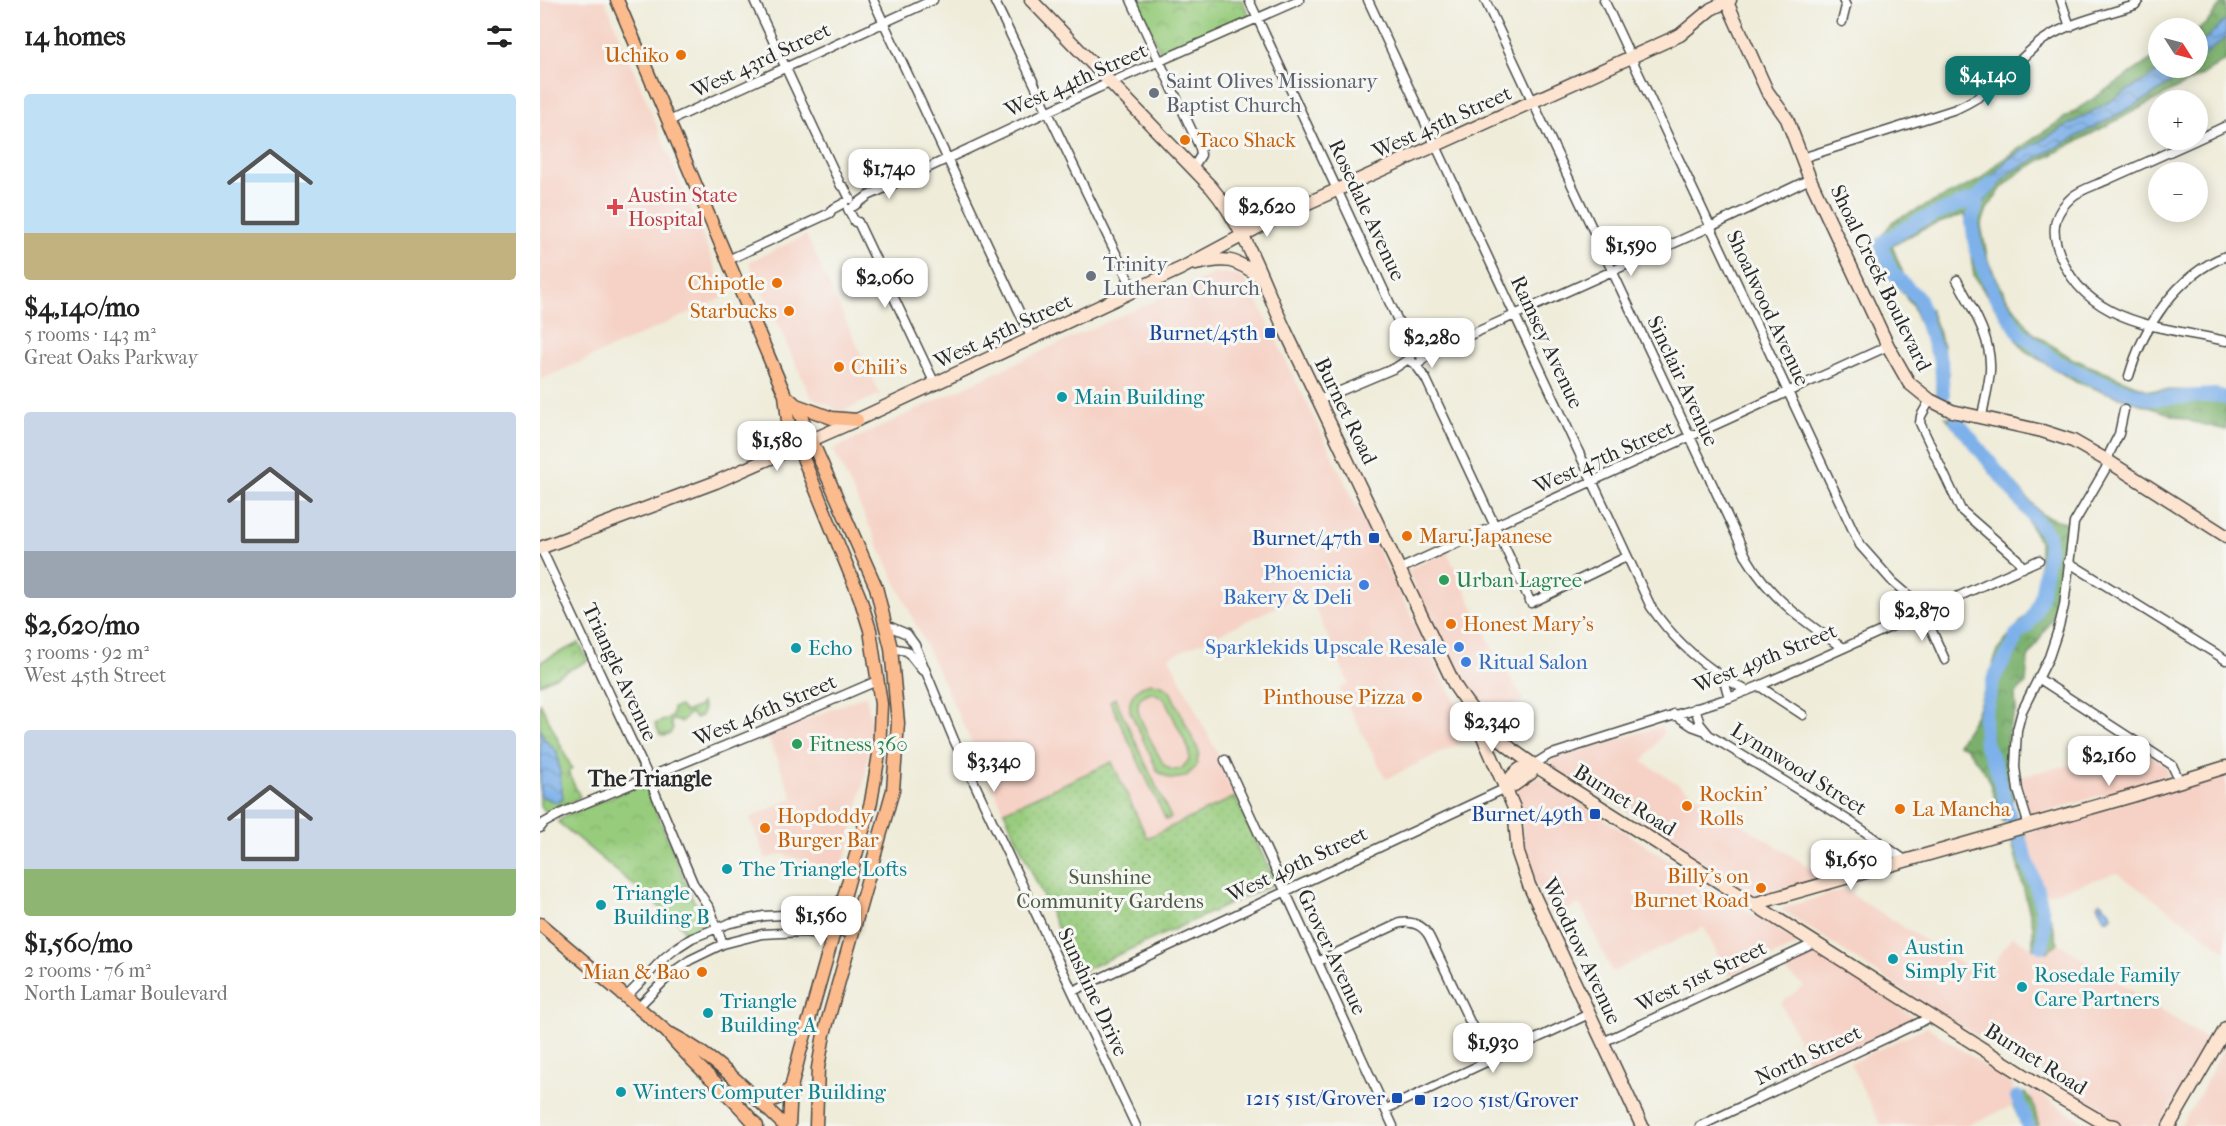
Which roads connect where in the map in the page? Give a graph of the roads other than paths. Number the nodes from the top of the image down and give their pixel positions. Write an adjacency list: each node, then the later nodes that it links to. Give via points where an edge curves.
1 (617, 0): 27 (main road)
2 (754, 0): 23 (street)
3 (873, 0): 19 (street)
4 (933, 0): 19 (street, West 43rd Street)
5 (994, 0): 26 (street)
6 (1031, 0): 24 (main road, Burnet Road)
7 (1131, 0): 22 (street)
8 (1249, 0): 17 (street, Rosedale Avenue)
9 (1299, 0): 17 (street, West 44th Street)
10 (1368, 0): 30 (street, Ramsey Avenue)
11 (1485, 0): 25 (street, Sinclair Avenue)
12 (1604, 0): 21 (street, Shoalwood Avenue)
13 (1728, 0): 21 (main road, West 45th Street, via 1680,35); 33 (main road, Shoal Creek Boulevard, via 1767,91 1787,119)
14 (1843, 0): 18 (street, via 1846,6)
15 (2061, 0): 20 (street)
16 (2139, 0): 20 (street)
17 (1258, 19): 22 (street, West 44th Street); 36 (street, Rosedale Avenue)
18 (1842, 21)
19 (884, 23): 23 (street, West 43rd Street); 32 (street)
20 (2070, 27): 33 (street, via 2044,39 1992,87 1956,109)
21 (1631, 58): 25 (main road, West 45th Street); 38 (street, Shoalwood Avenue)
22 (1159, 62): 24 (street, West 44th Street); 34 (street, via 1200,148 1201,155)
23 (786, 69): 27 (street, West 43rd Street); 37 (street)
24 (1110, 83): 26 (street, West 44th Street); 34 (main road, Burnet Road)
25 (1533, 103): 30 (main road, West 45th Street); 43 (street, Sinclair Avenue)
26 (1048, 112): 32 (street, West 44th Street); 46 (street)
27 (669, 121): 41 (main road)
28 (2226, 126): 29 (street)
29 (2208, 134)
30 (1435, 146): 36 (main road, West 45th Street); 47 (street, Ramsey Avenue)
31 (2173, 150): 48 (street, via 2074,195 2056,216 2054,237 2058,250 2083,292 2112,313)
32 (948, 158): 37 (street, West 44th Street); 49 (street)
33 (1802, 158): 35 (main road, Shoal Creek Boulevard)
34 (1193, 168): 39 (main road, Burnet Road, via 1219,197)
35 (1810, 179): 38 (street); 51 (main road, Shoal Creek Boulevard)
36 (1338, 190): 39 (main road, West 45th Street); 52 (street, Rosedale Avenue)
37 (849, 204): 41 (street, West 44th Street); 54 (street)
38 (1710, 227): 43 (street); 55 (street, Shoalwood Avenue)
39 (1242, 234): 42 (main road, West 45th Street); 44 (main road, Burnet Road)
40 (2226, 256): 48 (street, via 2190,279)
41 (728, 260): 56 (main road)
42 (1186, 266): 44 (main road, via 1227,259); 46 (main road, West 45th Street)
43 (1611, 271): 47 (street); 64 (street, Sinclair Avenue)
44 (1260, 277): 57 (main road, Burnet Road)
45 (1957, 280): 61 (street, via 1976,315 1989,354)
46 (1134, 291): 49 (main road, West 45th Street)
47 (1514, 314): 52 (street); 69 (street, Ramsey Avenue)
48 (2150, 324): 50 (street); 53 (street)
49 (1032, 339): 54 (main road, West 45th Street)
50 (2226, 340)
51 (1888, 346): 55 (street, West 47th Street); 58 (main road, Shoal Creek Boulevard, via 1909,383)
52 (1416, 359): 57 (street, via 1401,369 1395,368); 70 (street, Rosedale Avenue)
53 (2129, 376)
54 (935, 384): 62 (main road, West 45th Street)
55 (1788, 393): 64 (street, West 47th Street); 78 (street, Shoalwood Avenue, via 1860,545)
56 (785, 396): 59 (main road); 63 (main road)
57 (1319, 400): 77 (main road, Burnet Road)
58 (1930, 400): 61 (main road, Shoal Creek Boulevard, via 1952,411); 76 (street, via 1920,423 1961,510)
59 (796, 405): 62 (main road, via 832,418); 65 (main road)
60 (2124, 410): 68 (street)
61 (1982, 417): 68 (main road, Shoal Creek Boulevard, via 2061,437)
62 (857, 420): 65 (main road, West 45th Street)
63 (788, 421): 66 (main road); 67 (main road, via 782,445)
64 (1690, 438): 69 (street, West 47th Street); 82 (street, Sinclair Avenue, via 1760,579 1789,609)
65 (812, 441): 66 (main road, West 45th Street); 79 (main road, via 876,587)
66 (798, 447): 67 (main road, West 45th Street); 80 (main road, via 850,570)
67 (774, 457): 72 (main road, West 45th Street)
68 (2108, 461): 71 (main road, Shoal Creek Boulevard); 75 (street, via 2074,523)
69 (1592, 483): 70 (street, West 47th Street); 73 (street, Ramsey Avenue)
70 (1495, 525): 73 (street, Rosedale Avenue, via 1531,603); 77 (street, West 47th Street)
71 (2226, 536)
72 (540, 548): 102 (street, Triangle Avenue)
73 (1626, 557): 85 (street, Ramsey Avenue, via 1663,625 1692,656)
74 (2039, 560): 76 (street, West 49th Street)
75 (2068, 562): 84 (street); 87 (street, via 2064,606 2049,657)
76 (2023, 567): 78 (street, West 49th Street)
77 (1400, 569): 94 (main road, Burnet Road, via 1455,686)
78 (1924, 613): 82 (street, West 49th Street); 83 (street, Shoalwood Avenue)
79 (886, 625): 81 (main road); 86 (street, Sunshine Drive, via 910,637)
80 (870, 630): 81 (main road); 88 (main road)
81 (891, 648): 86 (street, Sunshine Drive, via 910,654); 101 (main road, via 898,723)
82 (1843, 648): 89 (street, West 49th Street)
83 (1945, 660)
84 (2226, 660)
85 (1723, 677): 90 (street, Ramsey Avenue); 91 (street)
86 (928, 678): 118 (street, Sunshine Drive)
87 (2038, 678): 103 (street, via 2172,765); 105 (street, via 2022,711 2015,744 2015,767)
88 (877, 683): 99 (main road, via 881,704); 102 (street, West 46th Street)
89 (1759, 686): 90 (street, West 49th Street); 95 (street)
90 (1747, 691): 91 (street, West 49th Street)
91 (1729, 698): 92 (street, West 49th Street)
92 (1695, 708): 93 (street, West 49th Street); 96 (street, Lynnwood Street)
93 (1674, 714): 96 (street, Lynnwood Street); 98 (street, West 49th Street, via 1549,754)
94 (1474, 715): 98 (main road, Burnet Road); 104 (main road, Woodrow Avenue)
95 (1803, 715)
96 (1703, 730): 107 (street, Lynnwood Street)
97 (1225, 760): 108 (street, Grover Avenue)
98 (1533, 765): 104 (main road, West 49th Street, via 1531,773); 109 (main road, Burnet Road)
99 (878, 766): 101 (main road); 112 (main road, via 864,834)
100 (2226, 767): 103 (main road)
101 (895, 770): 113 (main road, via 886,818)
102 (648, 777): 106 (street, West 46th Street, via 564,812); 111 (street, Triangle Avenue, via 693,883)
103 (2180, 782): 105 (main road)
104 (1506, 788): 108 (street, West 49th Street); 121 (main road, Woodrow Avenue, via 1514,808 1518,853 1529,885)
105 (2029, 826): 107 (main road)
106 (540, 828)
107 (1905, 860): 109 (main road)
108 (1284, 892): 116 (street, Grover Avenue); 118 (street, West 49th Street)
109 (1754, 904): 114 (main road, Burnet Road)
110 (540, 924): 119 (main road)
111 (718, 928): 112 (street, via 782,914 826,919); 115 (street, Triangle Avenue); 119 (street, via 671,952)
112 (836, 929): 113 (street); 115 (street, via 822,934 762,934); 117 (main road)
113 (852, 934): 125 (main road)
114 (1815, 943): 122 (main road, Burnet Road); 126 (street, West 51st Street)
115 (723, 944): 120 (street, via 674,971)
116 (1317, 962): 127 (street, via 1395,925 1415,924 1428,933); 130 (street, Grover Avenue)
117 (819, 984): 125 (main road, via 817,1026); 128 (main road)
118 (1073, 991): 134 (street, Sunshine Drive)
119 (626, 997): 120 (main road)
120 (638, 1007): 124 (main road)
121 (1589, 1014): 126 (main road, Woodrow Avenue); 127 (street)
122 (1932, 1017): 137 (street, North Street); 138 (main road, Burnet Road)
123 (2226, 1028): 139 (main road)
124 (667, 1032): 129 (main road, via 689,1043); 131 (main road)
125 (824, 1034): 133 (main road, via 818,1068)
126 (1603, 1042): 136 (main road, Woodrow Avenue)
127 (1489, 1062): 130 (street)
128 (791, 1088): 129 (main road, via 771,1102); 132 (main road)
129 (759, 1101): 132 (main road)
130 (1386, 1109): 135 (street, Grover Avenue)
131 (757, 1126)
132 (787, 1126)
133 (816, 1126)
134 (1136, 1126)
135 (1393, 1126)
136 (1642, 1126)
137 (1700, 1126)
138 (2110, 1126)
139 (2169, 1126)

